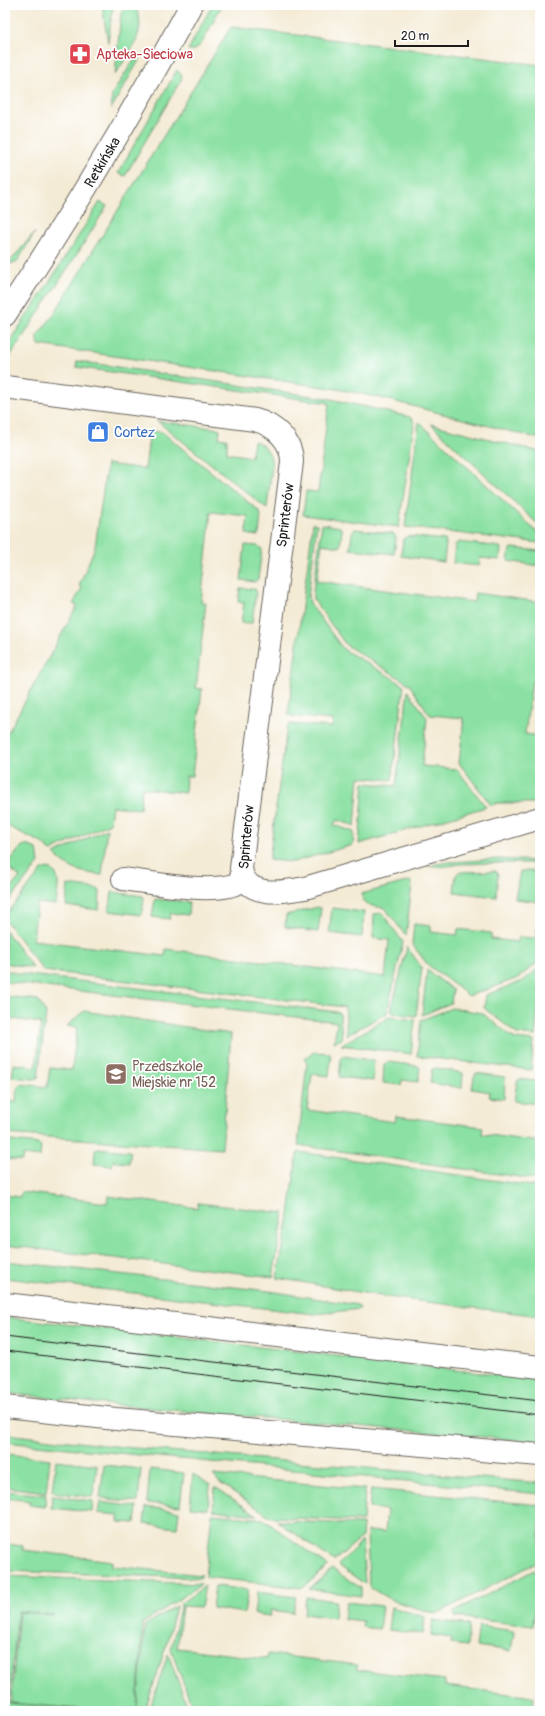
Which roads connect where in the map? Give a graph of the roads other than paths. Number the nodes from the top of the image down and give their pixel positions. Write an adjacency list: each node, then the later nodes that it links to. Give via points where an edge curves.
1 (191, 5): 2 (street, Retkińska, via 100,167)
2 (5, 315)
3 (5, 387): 6 (street, Sprinterów, via 265,422 281,434 290,449 292,462 242,856 241,868)
4 (540, 818): 6 (street, Sprinterów, via 305,888 268,891 252,887)
5 (123, 879): 6 (street, Sprinterów, via 219,889 235,885)
6 (244, 879)
7 (5, 1304): 8 (street)
8 (540, 1367)
9 (5, 1407): 10 (street, via 116,1419)
10 (540, 1455)

